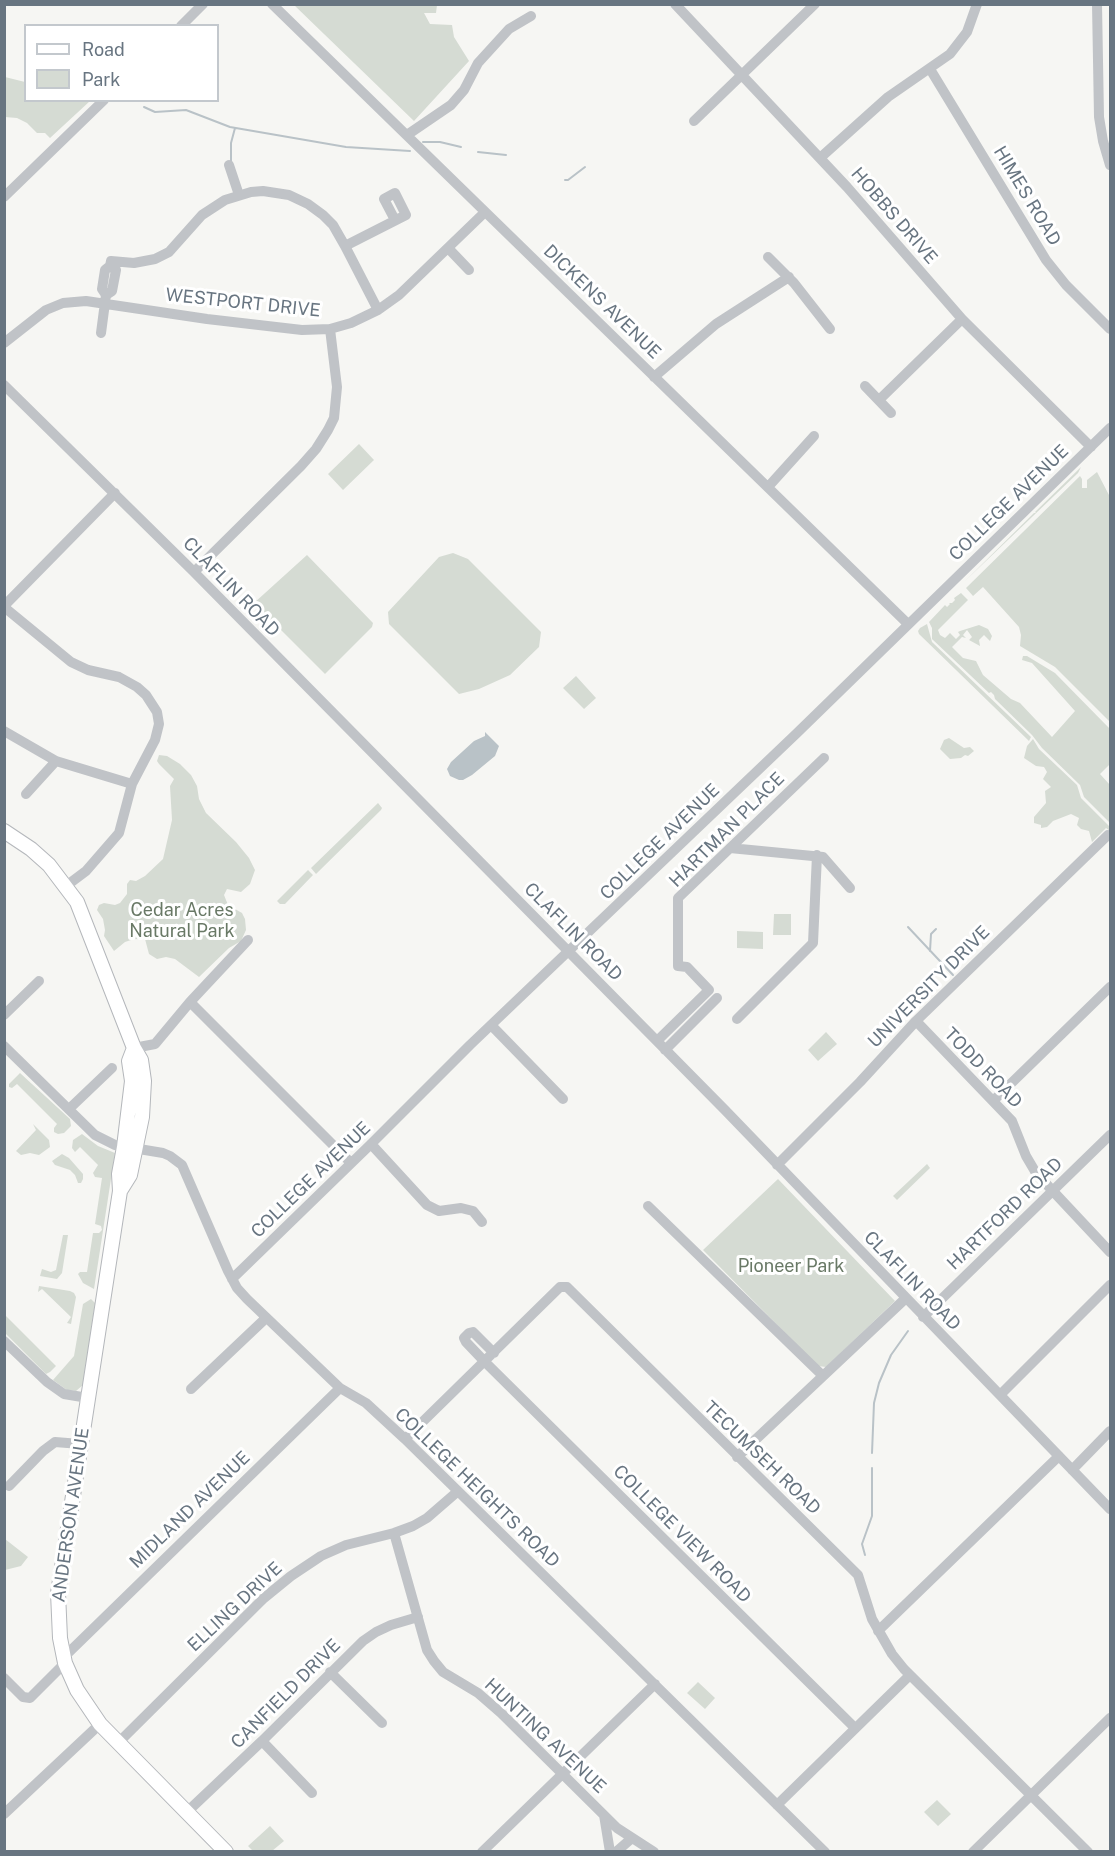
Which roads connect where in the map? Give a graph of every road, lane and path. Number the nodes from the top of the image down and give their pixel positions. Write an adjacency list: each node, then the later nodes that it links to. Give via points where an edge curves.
1 (203, 4): 8 (street)
2 (272, 4): 13 (street, DICKENS AVENUE)
3 (675, 4): 10 (street, HOBBS DRIVE)
4 (814, 4): 10 (street)
5 (977, 4): 9 (street, via 959,44)
6 (1097, 4): 16 (street, via 1099,117)
7 (531, 16): 13 (street, via 509,29 485,55 451,105)
8 (183, 24)
9 (930, 69): 14 (street, via 883,101); 31 (street, HIMES ROAD, via 1046,260)
10 (741, 74): 12 (street); 14 (street, HOBBS DRIVE)
11 (102, 102): 18 (street)
12 (693, 121)
13 (407, 135): 19 (street, DICKENS AVENUE)
14 (820, 158): 28 (street, HOBBS DRIVE)
15 (229, 165): 17 (street)
16 (1110, 165)
17 (239, 195): 21 (street, via 263,191 308,204 333,225); 26 (street, via 202,215 169,252 134,263 111,261 102,289)
18 (4, 197)
19 (485, 212): 22 (street, WESTPORT DRIVE); 34 (street, DICKENS AVENUE)
20 (395, 220): 21 (street)
21 (345, 246): 27 (street)
22 (448, 248): 24 (street); 27 (street, WESTPORT DRIVE)
23 (768, 257): 25 (street)
24 (469, 270)
25 (789, 277): 30 (street); 34 (street, via 717,324)
26 (106, 300): 29 (street, WESTPORT DRIVE, via 207,319 302,330); 32 (street); 33 (street, WESTPORT DRIVE, via 55,306)
27 (378, 310): 29 (street, WESTPORT DRIVE)
28 (962, 319): 37 (street); 41 (street, HOBBS DRIVE)
29 (330, 329): 44 (street, via 337,387 334,418 328,430 301,466)
30 (830, 329)
31 (1110, 329)
32 (101, 333)
33 (4, 343)
34 (654, 377): 42 (street, DICKENS AVENUE)
35 (4, 385): 43 (street, CLAFLIN ROAD)
36 (865, 386): 37 (street)
37 (879, 400): 38 (street)
38 (891, 413)
39 (1110, 428): 41 (street, COLLEGE AVENUE)
40 (814, 436): 42 (street)
41 (1091, 447): 46 (street, COLLEGE AVENUE)
42 (768, 487): 46 (street, DICKENS AVENUE)
43 (115, 493): 44 (street, CLAFLIN ROAD); 45 (street)
44 (194, 572): 59 (street, CLAFLIN ROAD)
45 (4, 607): 50 (street, via 70,662 119,677 151,701 159,724)
46 (908, 624): 59 (street, COLLEGE AVENUE)
47 (4, 731): 49 (street)
48 (824, 758): 54 (street, HARTMAN PLACE)
49 (56, 761): 50 (street); 51 (street)
50 (132, 784): 56 (street, via 119,833 86,871)
51 (26, 794)
52 (4, 831): 56 (main road, ANDERSON AVENUE, via 31,849)
53 (1108, 836): 66 (street, UNIVERSITY DRIVE)
54 (730, 848): 55 (street); 62 (street, HARTMAN PLACE, via 678,898 678,966 687,967)
55 (817, 855): 57 (street); 65 (street, via 813,943)
56 (66, 886): 70 (main road, ANDERSON AVENUE, via 84,916)
57 (850, 888)
58 (248, 940): 63 (street)
59 (569, 952): 67 (street, COLLEGE AVENUE); 68 (street, CLAFLIN ROAD)
60 (39, 981): 64 (street)
61 (1110, 987): 74 (street)
62 (713, 994): 68 (street); 71 (street)
63 (190, 1002): 70 (street, via 155,1044); 79 (street)
64 (4, 1015)
65 (737, 1019)
66 (916, 1021): 74 (street, TODD ROAD); 80 (street, UNIVERSITY DRIVE)
67 (491, 1025): 73 (street); 77 (street, COLLEGE AVENUE)
68 (657, 1041): 71 (street, CLAFLIN ROAD)
69 (4, 1046): 75 (street, COLLEGE HEIGHTS ROAD)
70 (134, 1048): 78 (main road, ANDERSON AVENUE, via 129,1061)
71 (665, 1050): 80 (street, CLAFLIN ROAD)
72 (112, 1068): 75 (street)
73 (563, 1099)
74 (994, 1100): 81 (street, TODD ROAD, via 1012,1121 1026,1156)
75 (69, 1109): 78 (street, COLLEGE HEIGHTS ROAD, via 95,1135)
76 (1110, 1135): 81 (street, HARTFORD ROAD)
77 (371, 1144): 79 (street, COLLEGE AVENUE); 83 (street, via 427,1205 439,1211 472,1211)
78 (130, 1148): 85 (street, COLLEGE HEIGHTS ROAD, via 163,1153 182,1165); 97 (main road, ANDERSON AVENUE, via 119,1174 120,1191)
79 (351, 1163): 85 (street, COLLEGE AVENUE)
80 (777, 1165): 87 (street, CLAFLIN ROAD)
81 (1052, 1192): 84 (street, TODD ROAD); 88 (street, HARTFORD ROAD)
82 (648, 1206): 93 (street)
83 (482, 1222)
84 (1110, 1252)
85 (232, 1278): 89 (street, COLLEGE HEIGHTS ROAD)
86 (1110, 1286): 96 (street)
87 (906, 1298): 88 (street, CLAFLIN ROAD); 93 (street)
88 (923, 1317): 96 (street, CLAFLIN ROAD)
89 (266, 1318): 94 (street, COLLEGE HEIGHTS ROAD); 95 (street)
90 (4, 1341): 97 (street, via 46,1382 64,1394)
91 (494, 1353): 92 (street); 92 (street, COLLEGE VIEW ROAD, via 476,1334 467,1334 464,1340); 102 (street, TECUMSEH ROAD, via 560,1287 567,1287)
92 (485, 1362): 99 (street); 118 (street, COLLEGE VIEW ROAD)
93 (823, 1376): 102 (street)
94 (340, 1388): 99 (street, COLLEGE HEIGHTS ROAD, via 366,1403); 110 (street, MIDLAND AVENUE)
95 (191, 1389)
96 (1000, 1395): 101 (street, CLAFLIN ROAD)
97 (88, 1398): 100 (main road, ANDERSON AVENUE)
98 (1110, 1431): 103 (street)
99 (405, 1439): 105 (street, COLLEGE HEIGHTS ROAD)
100 (80, 1444): 104 (street, via 55,1442); 110 (main road, ANDERSON AVENUE, via 58,1593 58,1629)
101 (1059, 1456): 103 (street, CLAFLIN ROAD); 109 (street)
102 (737, 1457): 109 (street, TECUMSEH ROAD, via 858,1575)
103 (1072, 1470): 106 (street, CLAFLIN ROAD)
104 (9, 1486)
105 (458, 1492): 107 (street, ELLING DRIVE, via 413,1527); 114 (street, COLLEGE HEIGHTS ROAD)
106 (1110, 1509)
107 (394, 1533): 108 (street, HUNTING AVENUE); 120 (street, ELLING DRIVE, via 346,1545 291,1576)
108 (418, 1617): 111 (street, CANFIELD DRIVE, via 376,1632); 121 (street, HUNTING AVENUE, via 427,1650 443,1671 478,1693)
109 (878, 1631): 112 (street, TECUMSEH ROAD)
110 (65, 1660): 113 (street, MIDLAND AVENUE, via 30,1698 23,1697); 117 (main road, ANDERSON AVENUE, via 77,1690)
111 (330, 1672): 116 (street); 119 (street, CANFIELD DRIVE)
112 (910, 1676): 118 (street); 123 (street, TECUMSEH ROAD)
113 (4, 1678)
114 (655, 1684): 121 (street); 124 (street, COLLEGE HEIGHTS ROAD)
115 (1110, 1718): 123 (street)
116 (382, 1723)
117 (100, 1724): 120 (main road, ANDERSON AVENUE); 126 (street)
118 (855, 1728): 124 (street)
119 (262, 1741): 122 (street); 125 (street, CANFIELD DRIVE)
120 (118, 1743): 125 (main road, ANDERSON AVENUE)
121 (562, 1774): 127 (street, HUNTING AVENUE); 130 (street)
122 (312, 1793)
123 (1032, 1795): 135 (street); 136 (street, TECUMSEH ROAD)
124 (777, 1805): 134 (street, COLLEGE HEIGHTS ROAD)
125 (188, 1811): 129 (main road, ANDERSON AVENUE)
126 (4, 1814)
127 (604, 1815): 128 (street, HUNTING AVENUE); 131 (street)
128 (632, 1838): 132 (street); 133 (street, HUNTING AVENUE)
129 (217, 1848)
130 (482, 1851)
131 (610, 1851)
132 (616, 1851)
133 (654, 1851)
134 (825, 1851)
135 (973, 1851)
136 (1088, 1851)

